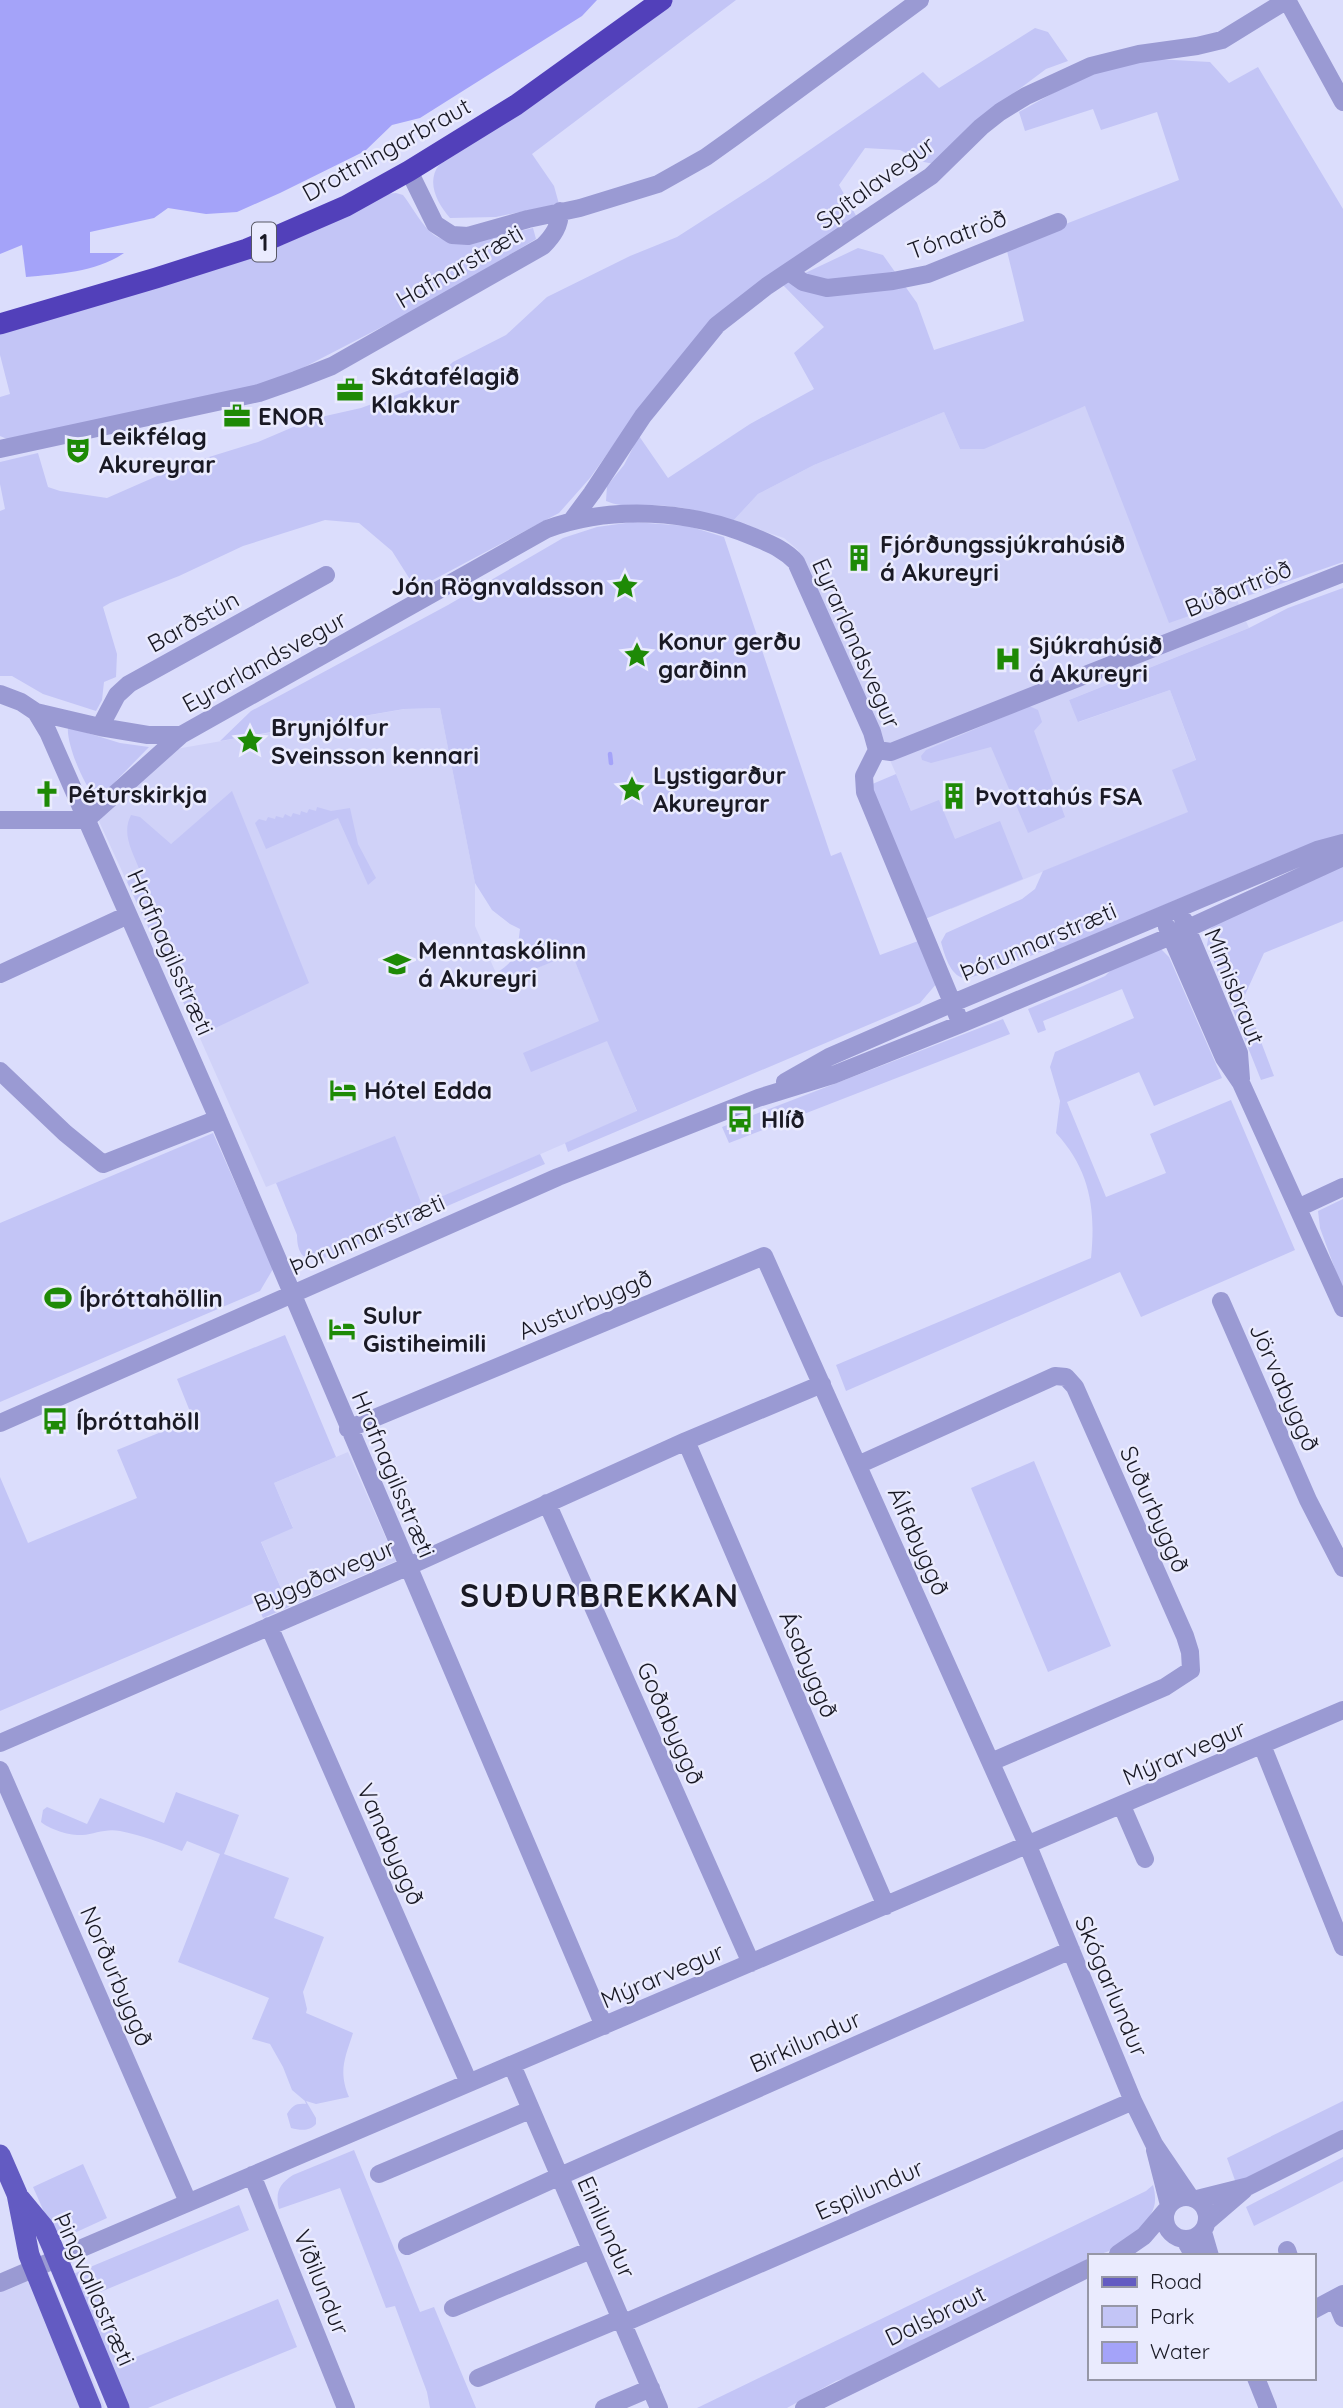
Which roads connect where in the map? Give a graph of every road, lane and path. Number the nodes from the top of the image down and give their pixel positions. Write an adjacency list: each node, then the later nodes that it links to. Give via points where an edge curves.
1 (662, 0): 5 (highway, Drottningarbraut / 1, via 542,87)
2 (920, 0): 6 (street, via 706,157 658,184)
3 (1287, 0): 4 (street); 8 (street, Spítalavegur, via 1222,40 1107,61 1026,96 981,127 931,176)
4 (1343, 102)
5 (415, 168): 6 (street, via 442,216 453,226 486,232); 9 (highway, Drottningarbraut / 1, via 346,206 260,243)
6 (560, 211): 12 (street, Hafnarstræti, via 560,220 543,246 332,366 259,393)
7 (1058, 222): 8 (street, Tónatröð, via 928,274 893,281 827,288 803,282)
8 (789, 272): 13 (street, Spítalavegur, via 717,325 643,416)
9 (110, 291): 10 (highway, Drottningarbraut / 1); 11 (highway, Drottningarbraut / 1)
10 (0, 312)
11 (0, 324)
12 (0, 449)
13 (572, 520): 19 (street, Eyrarlandsvegur, via 477,566 444,589); 20 (street, Eyrarlandsvegur, via 614,514 706,521 733,528 790,555)
14 (1343, 573): 20 (street, Búðartröð, via 891,752)
15 (326, 575): 18 (street, Barðstún, via 130,684 117,695)
16 (0, 694): 17 (street, Eyrarlandsvegur)
17 (36, 712): 18 (street, Eyrarlandsvegur); 22 (street, Hrafnagilsstræti)
18 (100, 727): 19 (street, Eyrarlandsvegur)
19 (181, 735): 22 (street, Eyrarlandsvegur)
20 (877, 750): 29 (street, Eyrarlandsvegur, via 864,776 865,792)
21 (0, 820): 22 (street)
22 (86, 820): 26 (street, Hrafnagilsstræti)
23 (1343, 843): 25 (street, Þórunnarstræti)
24 (1343, 857): 27 (street, Þórunnarstræti)
25 (1170, 911): 27 (street, Mímisbraut); 29 (street, Þórunnarstræti)
26 (128, 915): 28 (street); 33 (street, Hrafnagilsstræti)
27 (1179, 932): 30 (street, Þórunnarstræti); 35 (street, Mímisbraut, via 1224,1058 1241,1083)
28 (0, 974)
29 (953, 1003): 30 (street, Eyrarlandsvegur); 32 (street, Þórunnarstræti, via 829,1057)
30 (961, 1024): 32 (street, Þórunnarstræti, via 833,1075)
31 (0, 1071): 33 (street, via 103,1164)
32 (758, 1098): 37 (street, Þórunnarstræti, via 558,1177)
33 (218, 1119): 37 (street, Hrafnagilsstræti)
34 (1343, 1187): 35 (street)
35 (1298, 1208): 39 (street, Mímisbraut)
36 (764, 1256): 40 (street, Álfabyggð); 42 (street, Austurbyggð)
37 (293, 1294): 41 (street, Þórunnarstræti); 42 (street, Hrafnagilsstræti)
38 (1221, 1301): 47 (street, Jörvabyggð, via 1308,1500)
39 (1343, 1308)
40 (822, 1384): 43 (street, Byggðavegur); 44 (street, Álfabyggð)
41 (0, 1423)
42 (348, 1429): 46 (street, Hrafnagilsstræti)
43 (686, 1441): 45 (street, Byggðavegur); 57 (street, Ásabyggð)
44 (858, 1465): 52 (street, Álfabyggð); 52 (street, Suðurbyggð, via 1055,1376 1066,1377 1081,1399 1185,1636 1191,1670 1165,1687)
45 (547, 1503): 46 (street, Byggðavegur); 60 (street, Goðabyggð)
46 (407, 1567): 48 (street, Byggðavegur); 61 (street, Hrafnagilsstræti)
47 (1343, 1568)
48 (269, 1626): 50 (street, Byggðavegur); 63 (street, Vanabyggð)
49 (1343, 1710): 51 (street, Mýrarvegur)
50 (0, 1743)
51 (1262, 1745): 54 (street, Mýrarvegur); 58 (street)
52 (990, 1762): 55 (street, Álfabyggð)
53 (0, 1770): 75 (street, Norðurbyggð)
54 (1122, 1806): 55 (street, Mýrarvegur); 56 (street)
55 (1028, 1846): 57 (street, Mýrarvegur); 59 (street, Skógarlundur)
56 (1145, 1859)
57 (886, 1906): 60 (street, Mýrarvegur)
58 (1343, 1947)
59 (1071, 1950): 64 (street, Skógarlundur); 71 (street, Birkilundur)
60 (751, 1963): 61 (street, Mýrarvegur)
61 (604, 2026): 62 (street, Mýrarvegur)
62 (512, 2065): 63 (street, Mýrarvegur); 65 (street, Einilundur)
63 (469, 2083): 70 (street, Mýrarvegur)
64 (1133, 2101): 67 (street, Skógarlundur); 93 (street, Espilundur)
65 (530, 2110): 69 (street); 71 (street, Einilundur)
66 (1343, 2139): 72 (street)
67 (1154, 2144): 74 (street, Skógarlundur); 76 (street, Skógarlundur)
68 (0, 2155): 73 (main road, Þingvallastræti)
69 (379, 2174)
70 (252, 2175): 75 (street, Mýrarvegur); 99 (street, Víðilundur)
71 (558, 2176): 79 (street, Birkilundur); 80 (street, Einilundur)
72 (1249, 2186): 74 (street); 77 (street)
73 (17, 2194): 85 (main road, Þingvallastræti, via 44,2228); 86 (main road, Þingvallastræti)
74 (1193, 2198): 76 (street, via 1178,2198); 77 (street, via 1206,2209)
75 (188, 2202): 85 (street, Mýrarvegur)
76 (1168, 2207): 78 (street, via 1165,2222); 81 (street, via 1143,2236)
77 (1205, 2227): 78 (street, via 1198,2236); 84 (street)
78 (1180, 2238): 82 (street, via 1153,2241); 83 (street)
79 (407, 2246)
80 (591, 2250): 90 (street); 93 (street, Einilundur)
81 (1117, 2254)
82 (1119, 2254)
83 (1192, 2254)
84 (1210, 2254)
85 (57, 2258): 86 (street, Mýrarvegur); 98 (main road, Þingvallastræti)
86 (34, 2268): 88 (street, Mýrarvegur); 97 (main road, Þingvallastræti)
87 (1088, 2268): 102 (street, Dalsbraut)
88 (0, 2283)
89 (1339, 2296): 91 (street); 92 (street)
90 (453, 2308)
91 (1315, 2309)
92 (1343, 2318)
93 (623, 2320): 94 (street, Espilundur); 96 (street, Einilundur)
94 (478, 2378)
95 (1257, 2380): 103 (street)
96 (651, 2388): 100 (street); 101 (street, Einilundur)
97 (91, 2408)
98 (119, 2408)
99 (346, 2408)
100 (604, 2408)
101 (659, 2408)
102 (804, 2408)
103 (1268, 2408)

